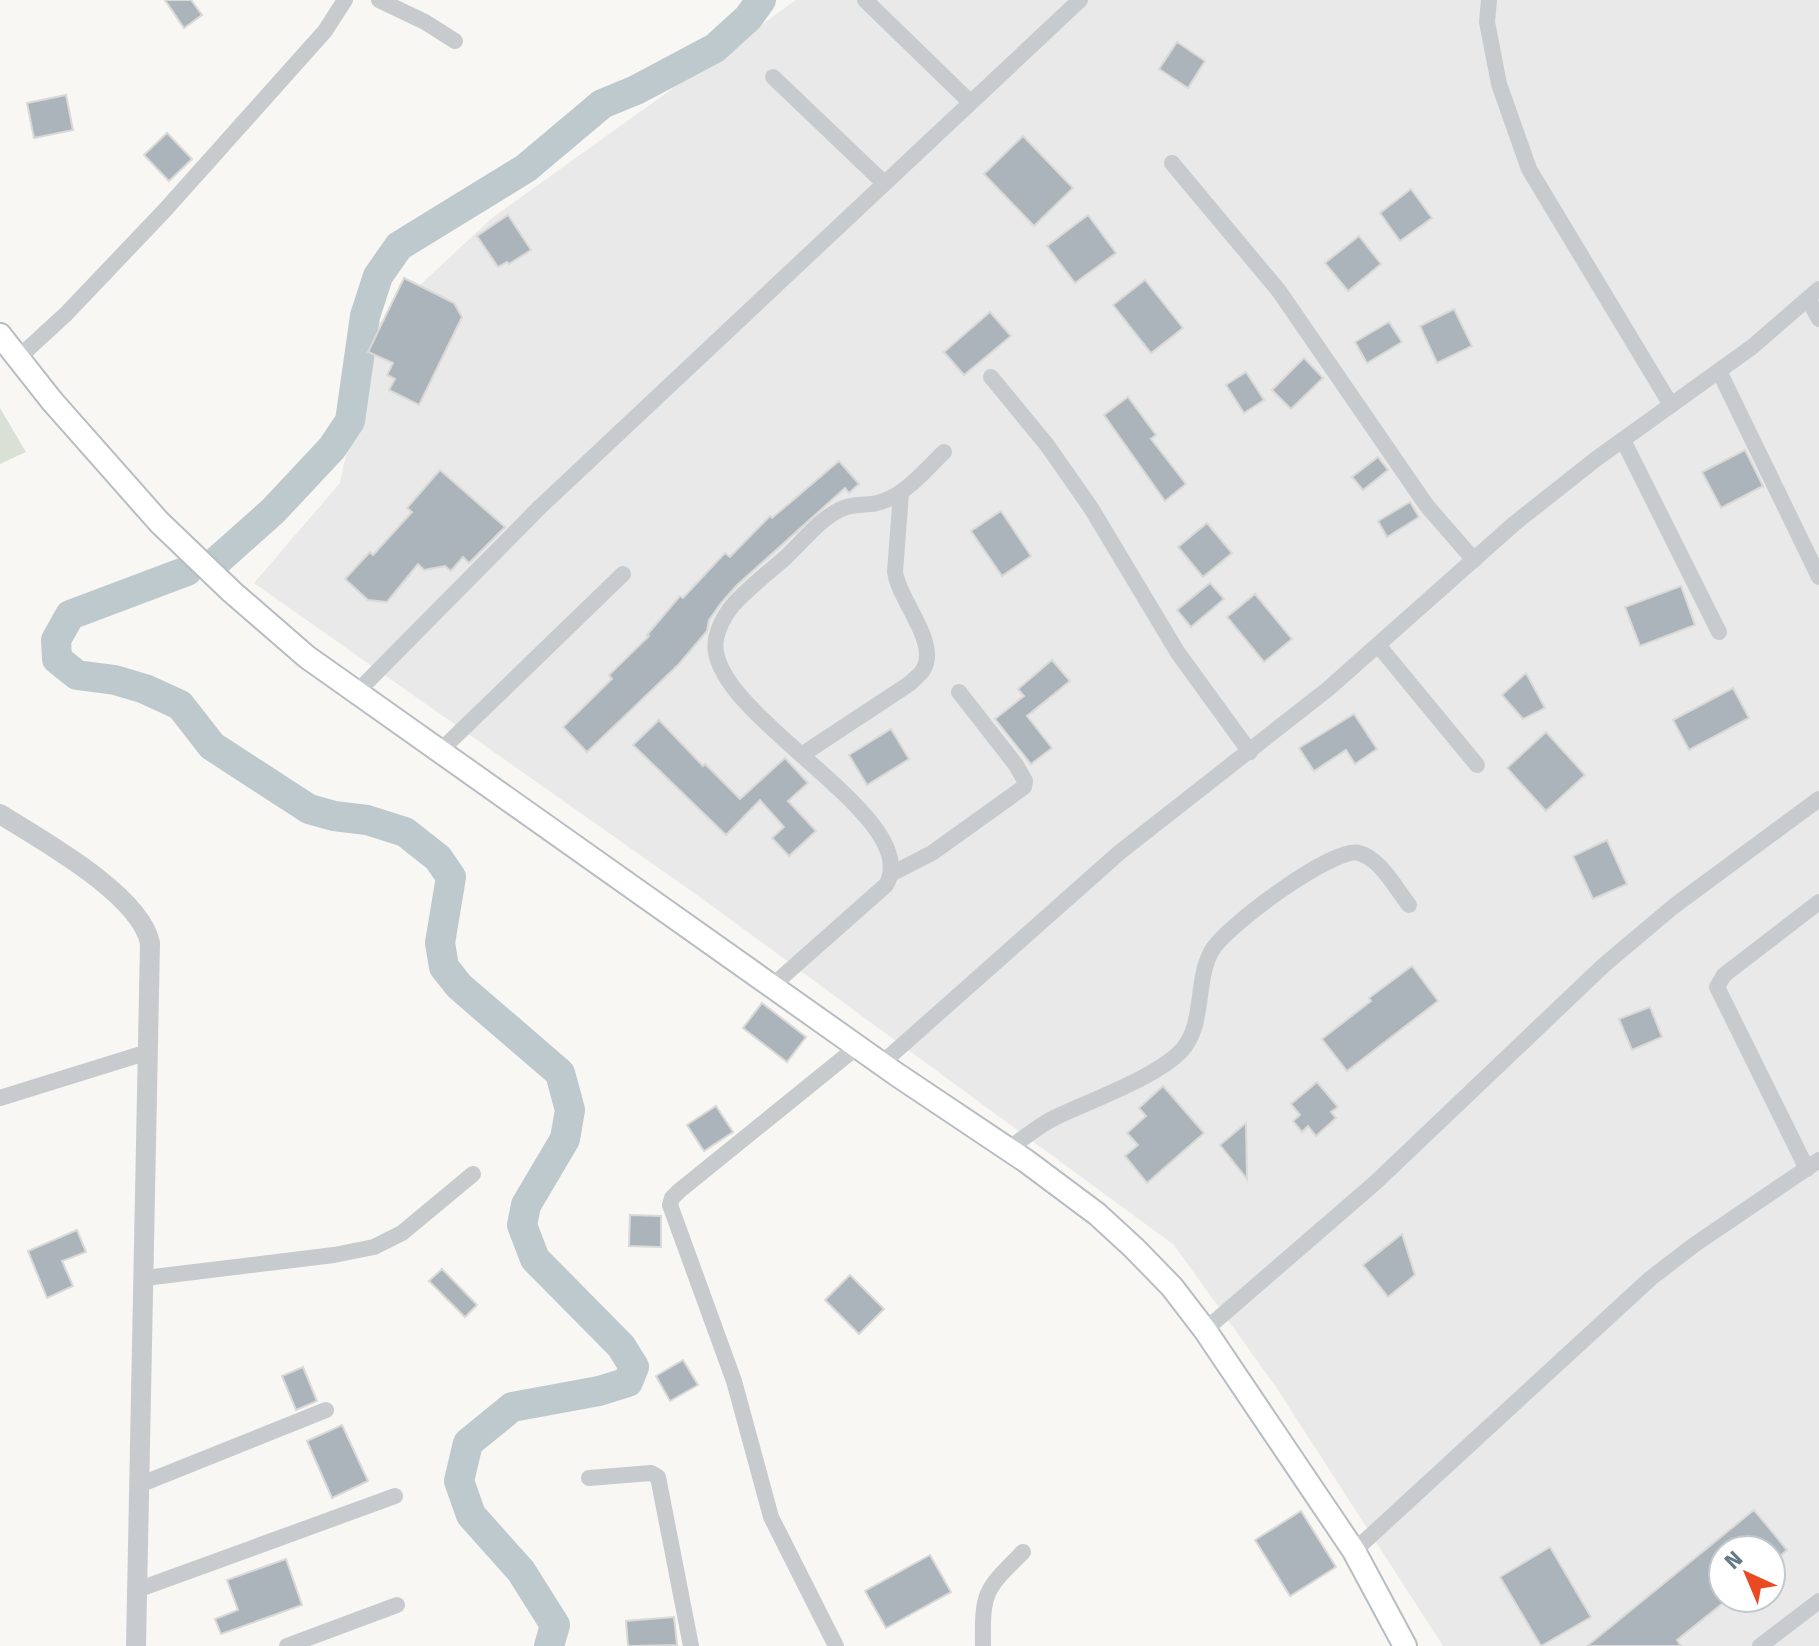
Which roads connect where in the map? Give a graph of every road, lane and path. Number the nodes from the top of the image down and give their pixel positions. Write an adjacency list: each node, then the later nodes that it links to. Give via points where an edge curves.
1 (345, 0): 14 (street, via 325,31 165,210)
2 (379, 0): 6 (street)
3 (865, 0): 8 (street)
4 (1080, 0): 8 (street)
5 (1489, 0): 17 (street, via 1487,22 1499,84 1529,169)
6 (455, 41)
7 (773, 77): 10 (street)
8 (970, 102): 10 (street)
9 (1172, 163): 21 (street, via 1279,291 1427,506)
10 (884, 183): 27 (street, via 540,507)
11 (1814, 294): 12 (street); 15 (street)
12 (1819, 319)
13 (0, 335): 14 (main road)
14 (17, 359): 27 (main road, via 159,522 232,592)
15 (1719, 371): 17 (street); 23 (street)
16 (991, 377): 29 (street, via 1047,445 1178,653)
17 (1671, 405): 18 (street)
18 (1623, 440): 21 (street); 24 (street)
19 (944, 452): 20 (street)
20 (901, 493): 30 (street, via 896,585 927,644 923,670); 30 (street, via 841,509 822,523 731,608 715,640 717,658 733,687)
21 (1474, 560): 25 (street)
22 (623, 574): 28 (street)
23 (1819, 577)
24 (1719, 632)
25 (1378, 645): 29 (street); 31 (street)
26 (959, 692): 34 (street, via 1016,765 1024,787 932,853)
27 (356, 693): 28 (main road)
28 (439, 752): 37 (main road)
29 (1250, 752): 40 (street, via 1120,852)
30 (803, 754): 34 (street, via 874,825 890,852)
31 (1477, 765)
32 (1819, 799): 46 (street, via 1604,965 1376,1182)
33 (0, 814): 39 (street, via 90,873 141,920 150,943)
34 (893, 873): 37 (street)
35 (1819, 902): 43 (street, via 1724,975 1717,987)
36 (1409, 905): 42 (street, via 1374,860 1357,852 1340,855 1263,902 1213,948 1193,1032 1174,1057 1049,1120)
37 (772, 986): 38 (main road)
38 (857, 1047): 40 (main road); 59 (street, via 679,1191 670,1205 734,1381 771,1517)
39 (148, 1052): 41 (street); 45 (street)
40 (881, 1064): 42 (main road)
41 (0, 1098)
42 (1008, 1149): 46 (main road, via 1097,1214 1172,1287)
43 (1813, 1164): 51 (street, via 1651,1278)
44 (473, 1174): 45 (street, via 402,1233 374,1247)
45 (145, 1278): 49 (street)
46 (1205, 1330): 51 (main road)
47 (326, 1410): 49 (street)
48 (589, 1478): 58 (street, via 651,1473 658,1477)
49 (139, 1485): 53 (street)
50 (395, 1496): 53 (street)
51 (1354, 1551): 61 (main road)
52 (1023, 1552): 60 (street, via 984,1599)
53 (137, 1590): 56 (street)
54 (1819, 1601): 62 (street)
55 (397, 1605): 57 (street)
56 (136, 1646)
57 (287, 1646)
58 (691, 1646)
59 (836, 1646)
60 (983, 1646)
61 (1405, 1646)
62 (1760, 1646)

